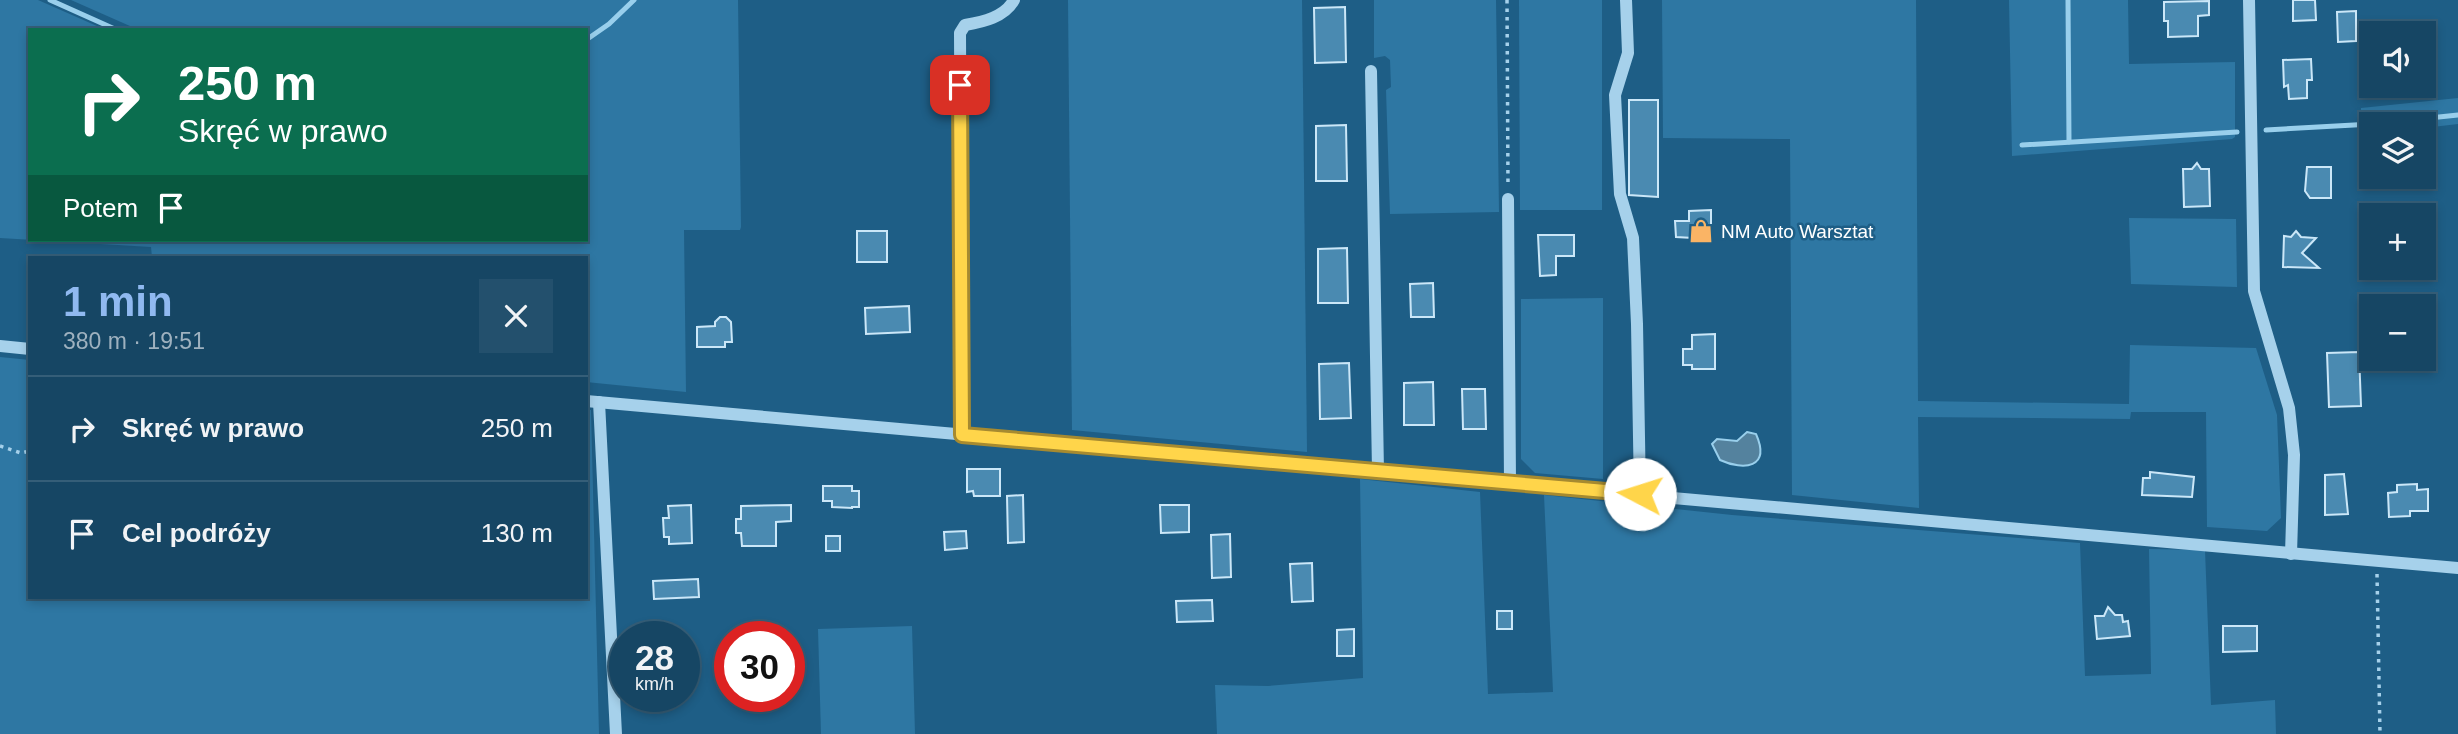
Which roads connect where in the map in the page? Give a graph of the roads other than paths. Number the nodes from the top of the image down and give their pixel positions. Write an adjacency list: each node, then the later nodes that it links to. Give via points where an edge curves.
1 (1014, 0): 9 (street, via 1009,9 965,25 960,33)
2 (1626, 0): 12 (street, via 1628,53 1615,94 1620,194 1633,238)
3 (2249, 0): 13 (street, via 2254,291 2289,408 2294,455)
4 (1371, 71): 10 (street)
5 (1508, 199): 11 (street)
6 (0, 346): 7 (street)
7 (28, 349)
8 (593, 401): 9 (street); 15 (street)
9 (962, 435): 10 (street)
10 (1378, 471): 11 (street)
11 (1510, 483): 12 (street)
12 (1640, 494): 13 (street)
13 (2291, 554): 14 (street)
14 (2458, 568)
15 (616, 734)

